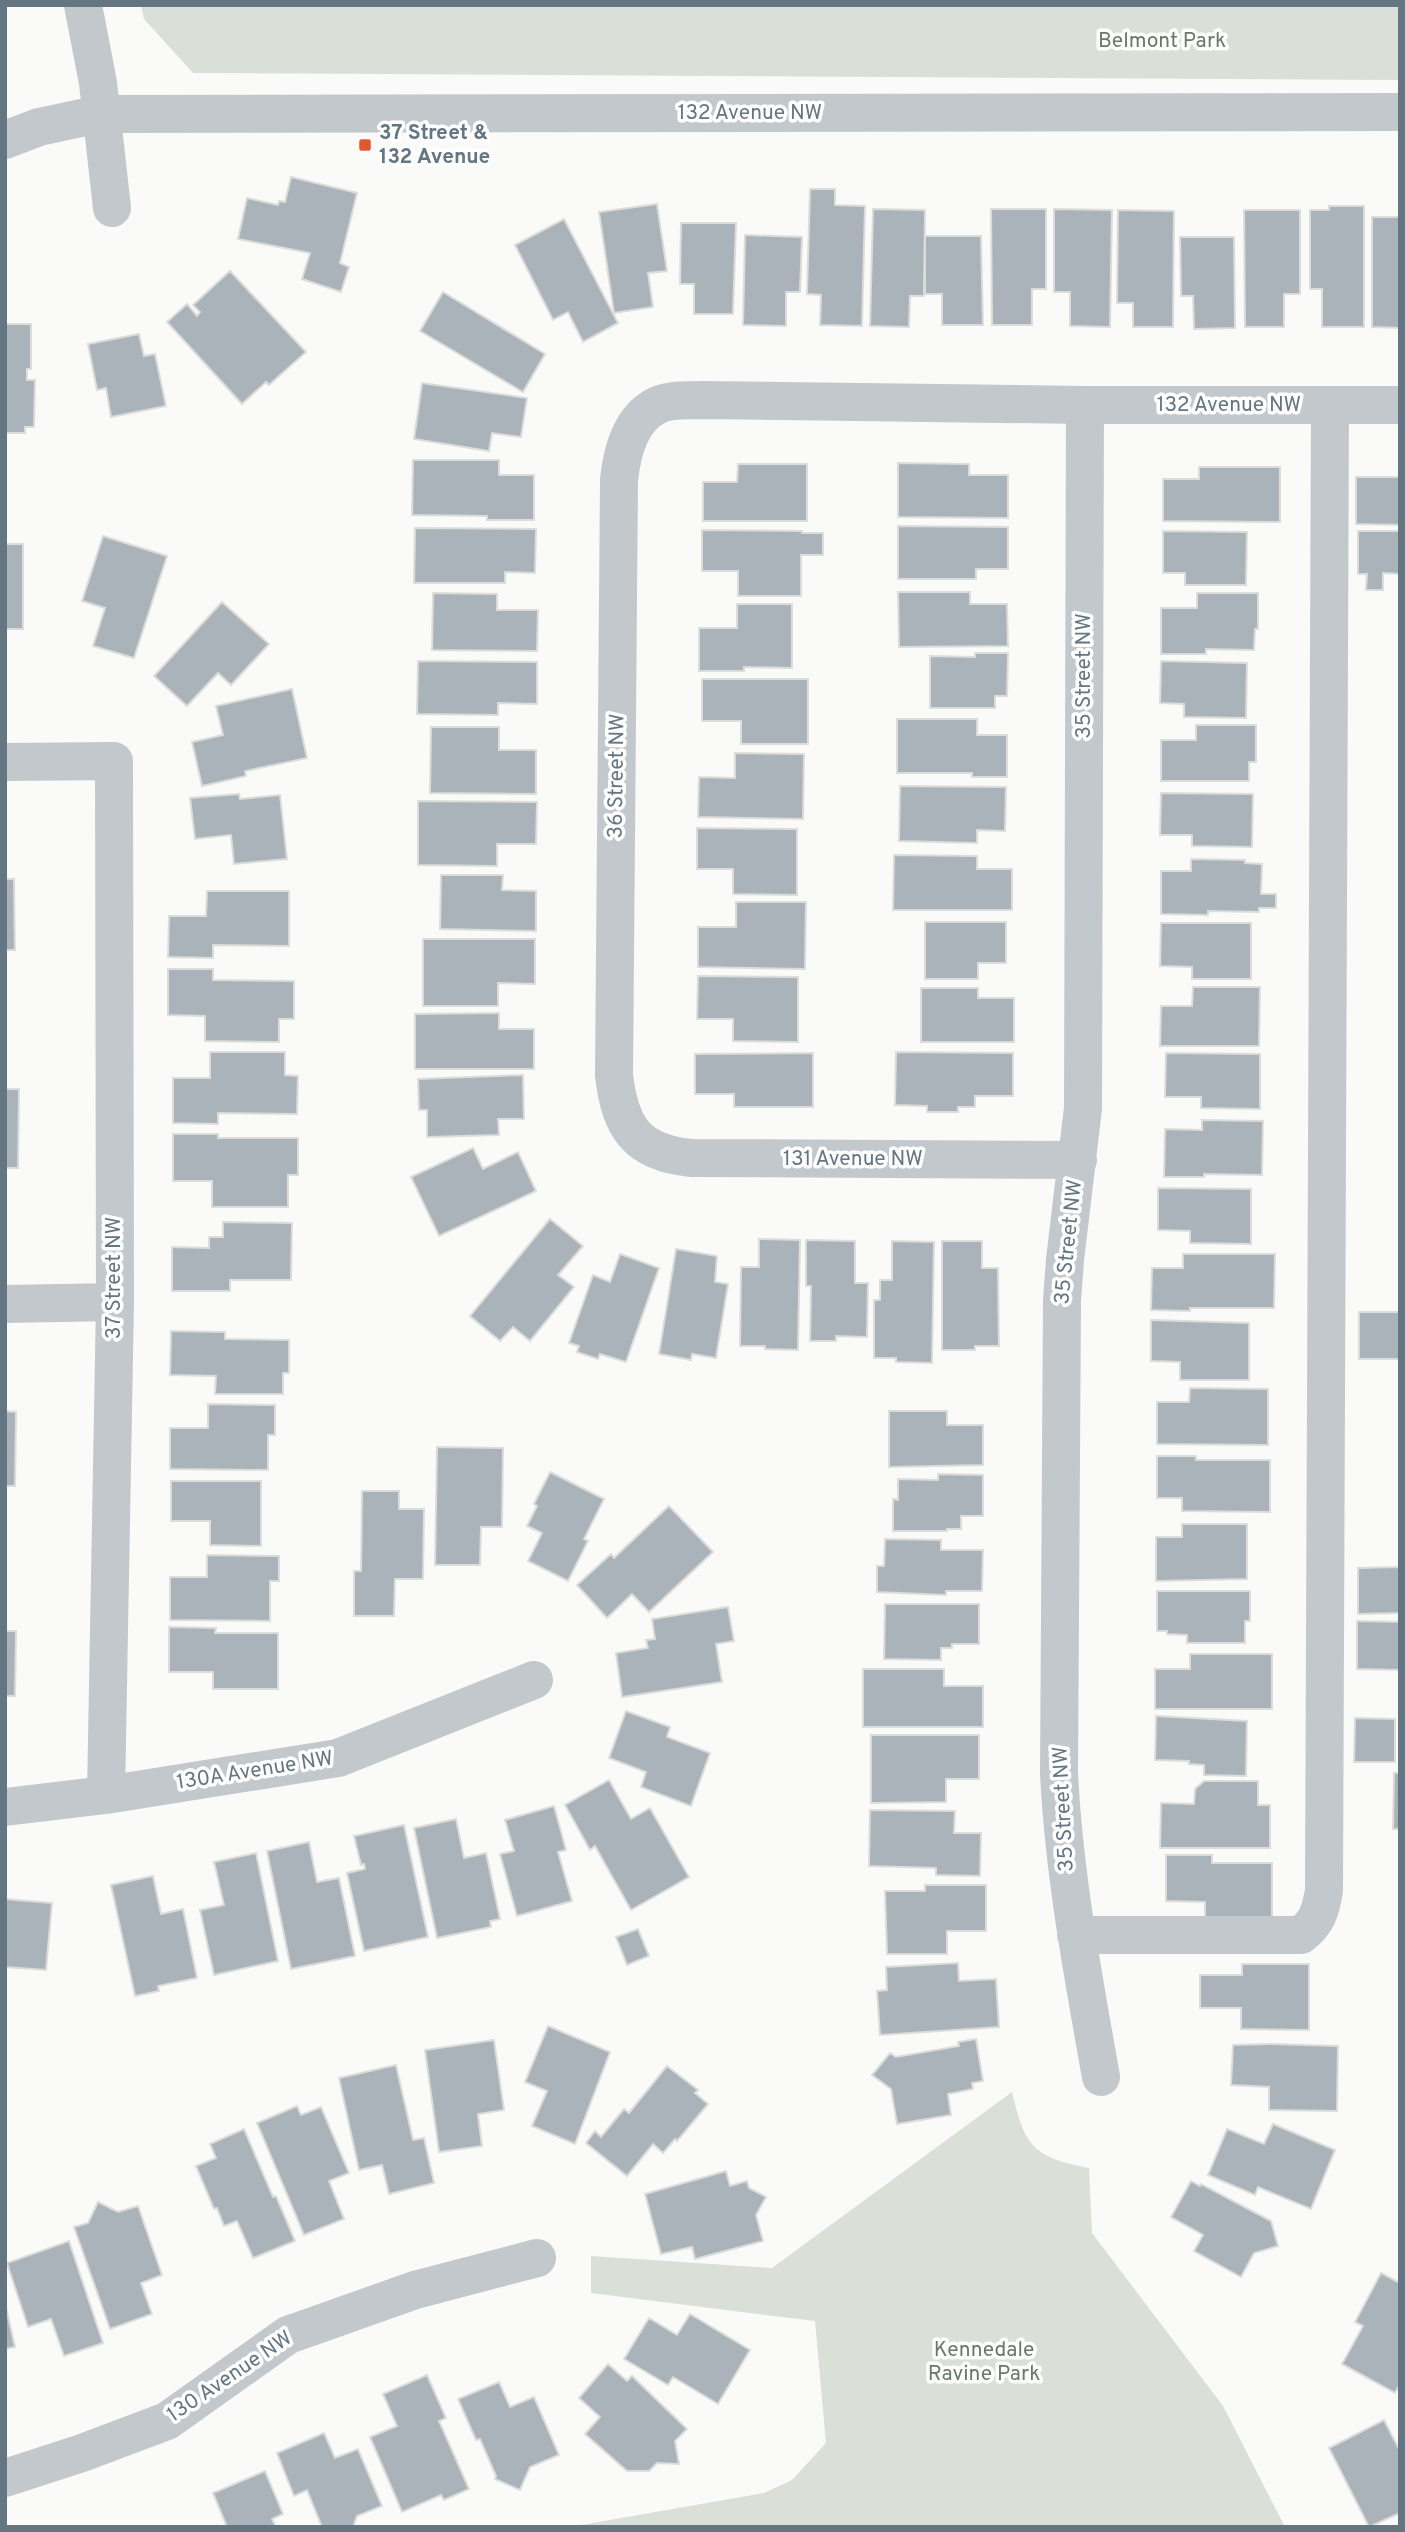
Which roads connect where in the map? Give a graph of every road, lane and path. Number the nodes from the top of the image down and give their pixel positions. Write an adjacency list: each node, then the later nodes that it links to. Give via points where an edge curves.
1 (83, 5): 3 (street)
2 (1400, 112): 3 (street, 132 Avenue NW)
3 (100, 114): 4 (street, 132 Avenue NW, via 39,127); 5 (street)
4 (5, 140)
5 (112, 208)
6 (1085, 405): 7 (street, 132 Avenue NW); 9 (street, 132 Avenue NW, via 702,400 660,404); 12 (street, 35 Street NW, via 1083,1108)
7 (1330, 405): 8 (street, 132 Avenue NW); 18 (street, via 1321,1909 1301,1935)
8 (1400, 405)
9 (642, 416): 11 (street, 36 Street NW, via 621,458 619,494 614,1075 622,1118)
10 (5, 762): 13 (street, 37 Street NW, via 114,761)
11 (634, 1136): 12 (street, 131 Avenue NW, via 651,1150 691,1158)
12 (1078, 1160): 18 (street, 35 Street NW, via 1062,1300 1059,1773)
13 (115, 1302): 14 (street); 16 (street, 37 Street NW)
14 (5, 1304)
15 (534, 1680): 16 (street, 130A Avenue NW, via 338,1758)
16 (106, 1795): 17 (street, 130A Avenue NW)
17 (5, 1807)
18 (1076, 1935): 19 (street, 35 Street NW)
19 (1101, 2077)
20 (537, 2258): 21 (street, 130 Avenue NW, via 415,2290 288,2335 166,2421)
21 (5, 2478)

